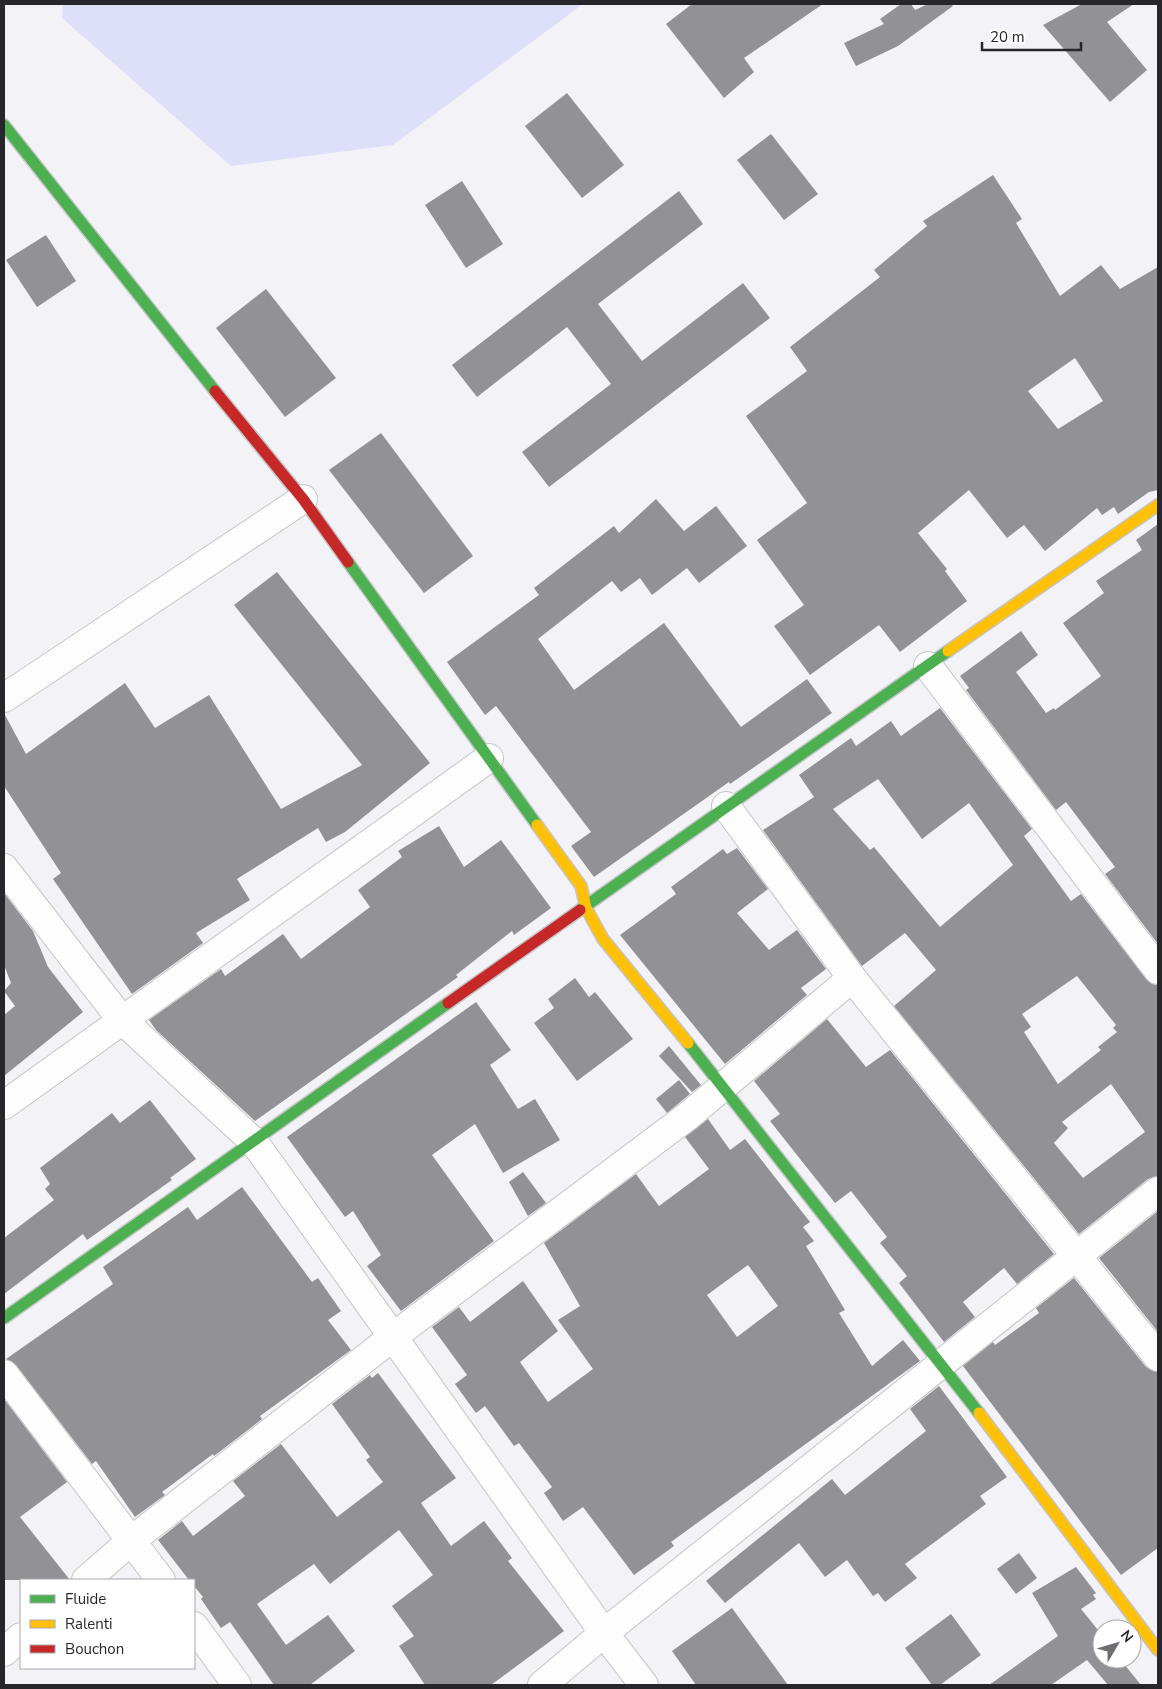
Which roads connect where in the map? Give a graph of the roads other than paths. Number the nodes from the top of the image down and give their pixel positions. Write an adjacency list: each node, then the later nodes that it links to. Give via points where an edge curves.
1 (4, 125): 2 (street)
2 (303, 499): 5 (street); 6 (street)
3 (1158, 505): 4 (street)
4 (928, 666): 7 (street); 10 (street)
5 (4, 698)
6 (489, 758): 9 (street, via 581,886); 12 (street)
7 (726, 806): 9 (street); 11 (street)
8 (4, 868): 12 (street)
9 (586, 908): 13 (street, via 603,939); 15 (street)
10 (1158, 970)
11 (852, 978): 13 (street); 17 (street)
12 (121, 1019): 14 (street); 15 (street)
13 (724, 1088): 19 (street); 21 (street)
14 (4, 1105)
15 (254, 1142): 18 (street); 19 (street)
16 (1158, 1191): 17 (street)
17 (1075, 1256): 20 (street); 21 (street)
18 (4, 1318)
19 (394, 1336): 23 (street); 27 (street)
20 (1158, 1357)
21 (941, 1363): 27 (street); 29 (street)
22 (4, 1374): 23 (street)
23 (132, 1540): 24 (street); 25 (street)
24 (87, 1579)
25 (160, 1579)
26 (195, 1627): 31 (street)
27 (604, 1633): 32 (street); 33 (street)
28 (20, 1637): 30 (street)
29 (1158, 1650)
30 (4, 1652)
31 (237, 1685)
32 (542, 1685)
33 (644, 1685)

